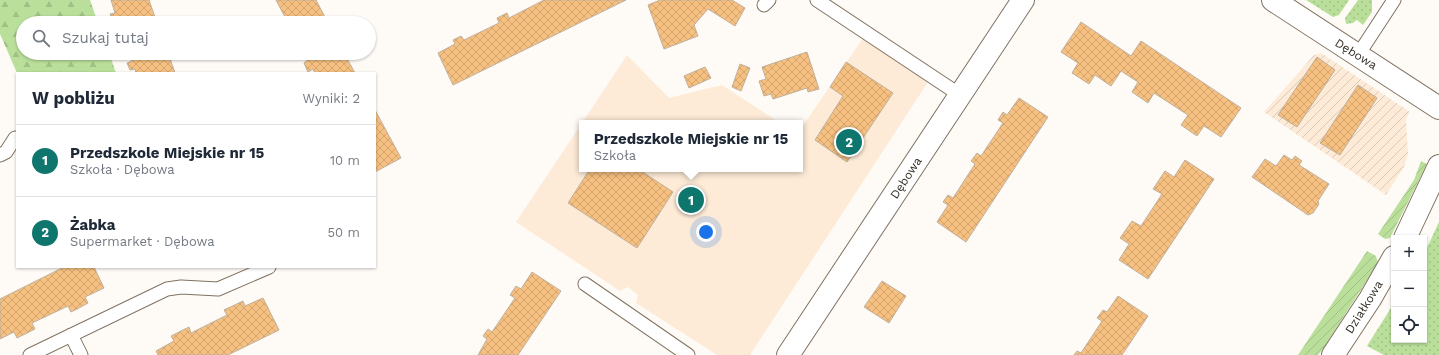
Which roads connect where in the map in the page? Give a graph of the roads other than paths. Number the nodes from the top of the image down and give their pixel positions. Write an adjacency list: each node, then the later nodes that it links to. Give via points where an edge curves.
1 (817, 0): 6 (lane)
2 (1024, 0): 6 (street, Dębowa)
3 (1273, 0): 5 (street, Dębowa)
4 (1394, 0): 5 (lane)
5 (1358, 55): 7 (street, Dębowa)
6 (960, 95): 19 (street, Dębowa)
7 (1439, 108)
8 (15, 138): 9 (lane, via 6,152)
9 (0, 154)
10 (1439, 166): 11 (street)
11 (1406, 235)
12 (1391, 263): 20 (street, Działkowa)
13 (266, 268): 15 (lane, via 218,289 167,289)
14 (585, 284): 18 (lane)
15 (71, 335): 16 (lane); 17 (lane)
16 (30, 355)
17 (81, 355)
18 (688, 355)
19 (788, 355)
20 (1333, 355)

